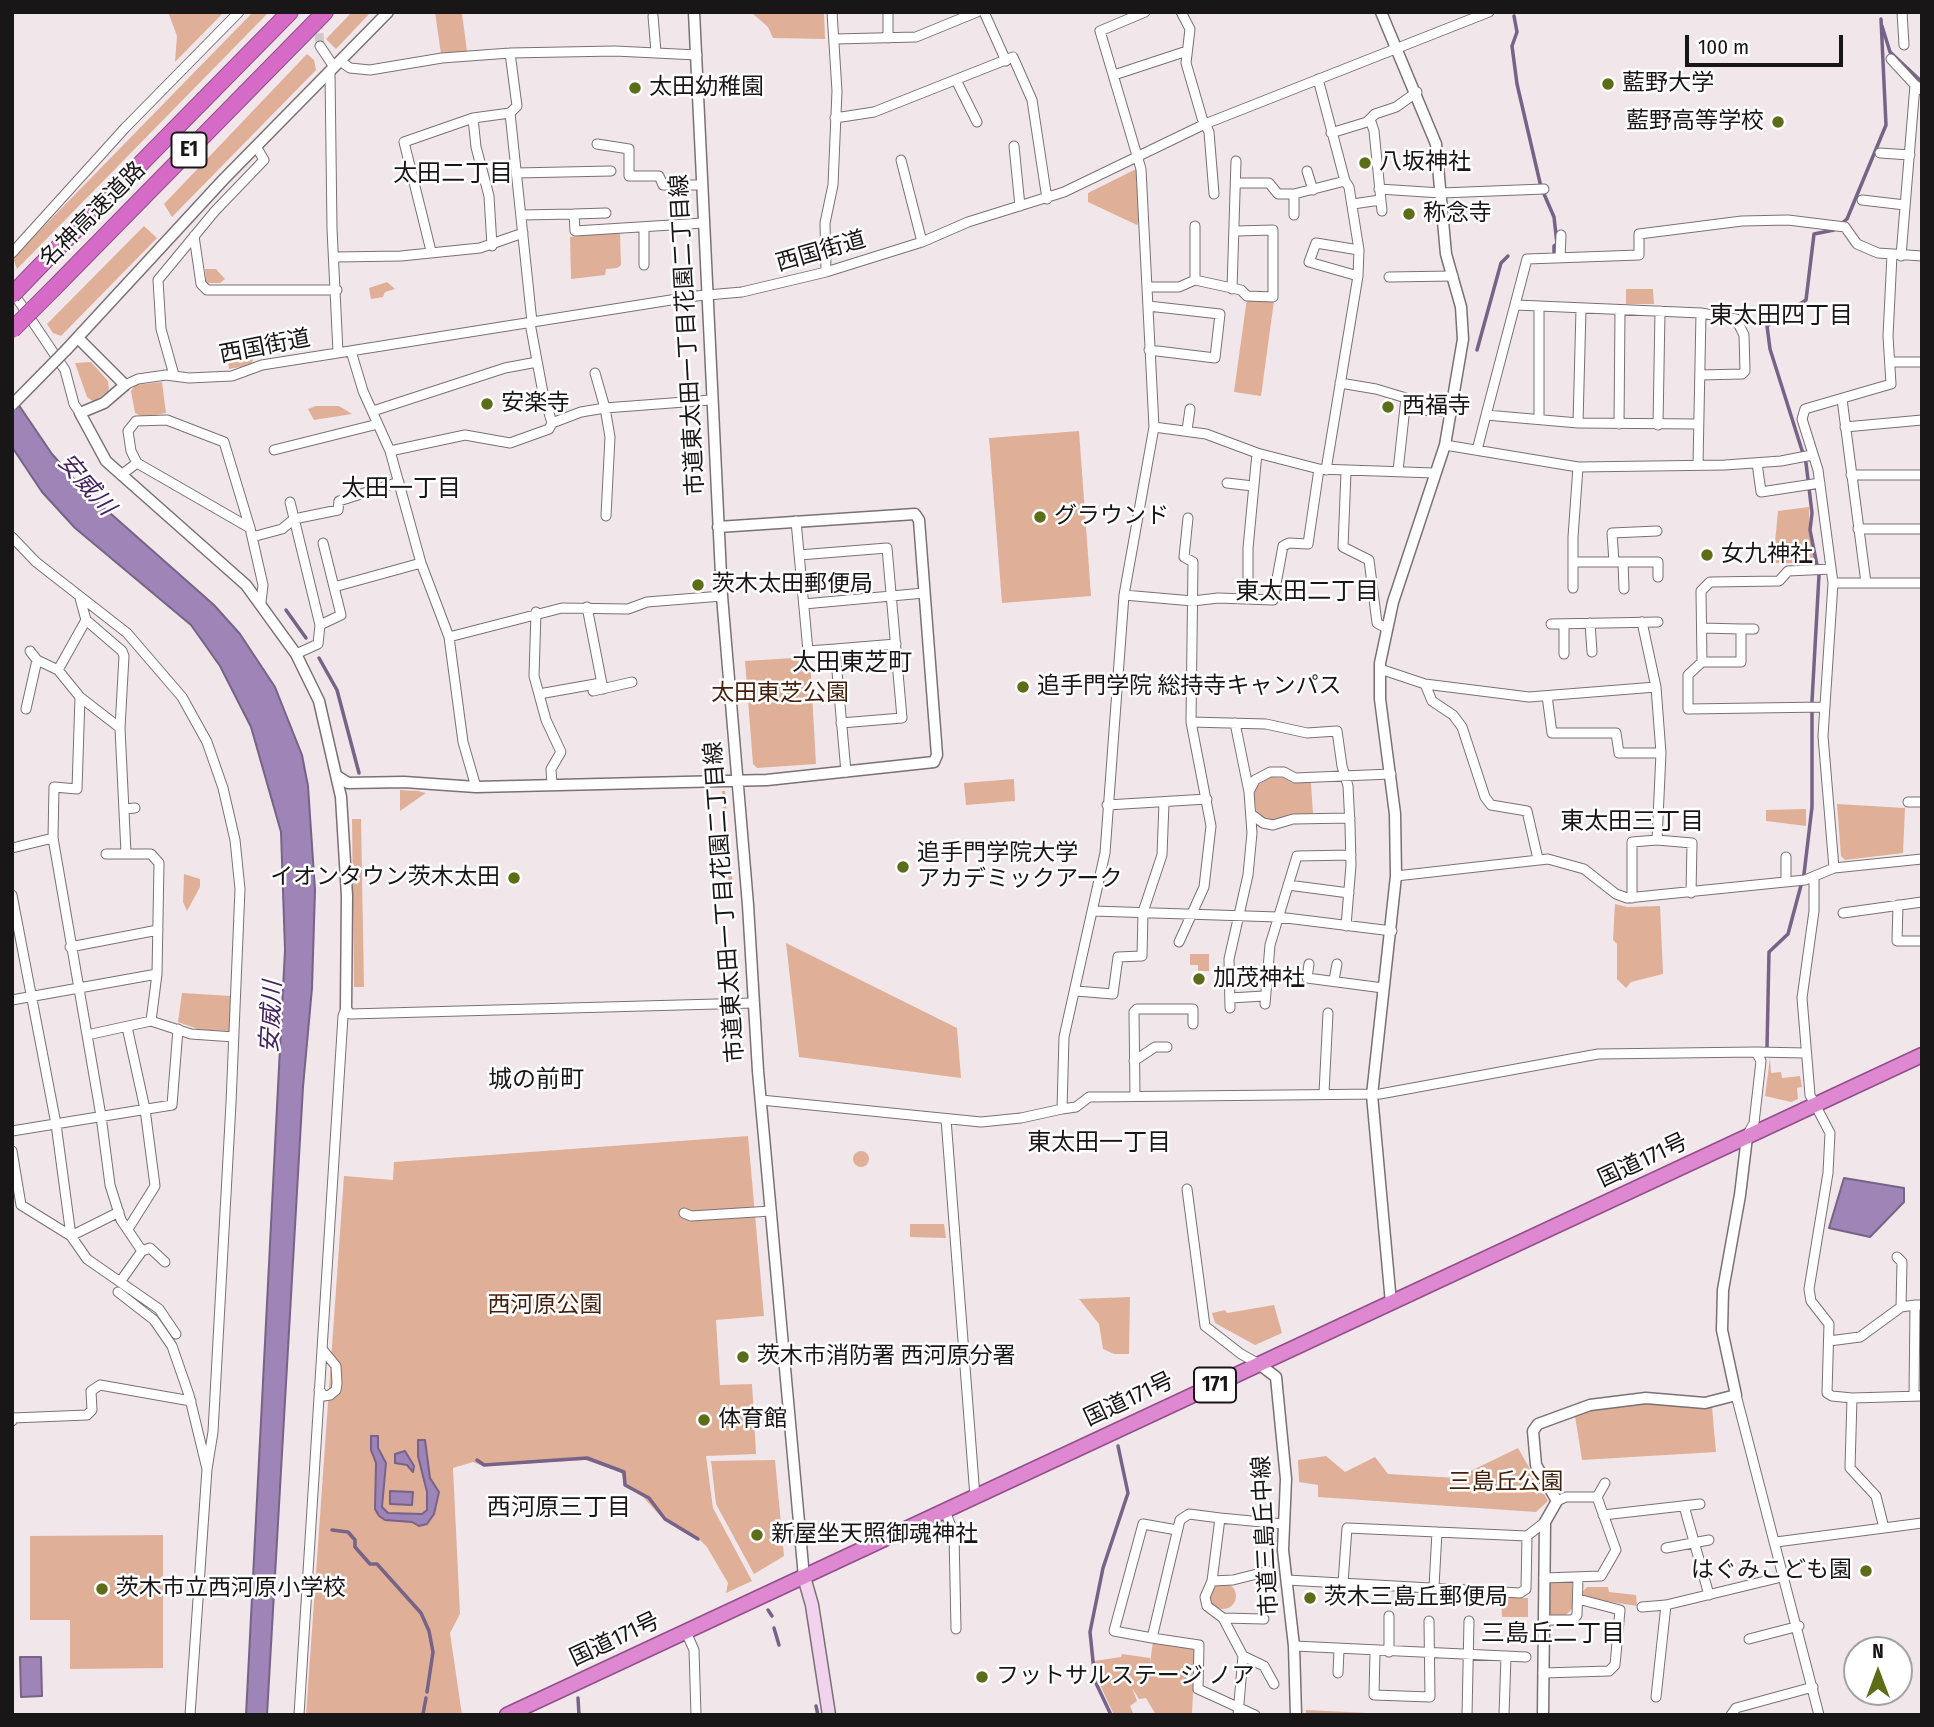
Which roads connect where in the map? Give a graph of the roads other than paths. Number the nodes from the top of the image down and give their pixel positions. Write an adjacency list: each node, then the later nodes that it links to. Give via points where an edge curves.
1 (239, 12): 83 (street)
2 (290, 12): 97 (highway, 名神高速道路 / E1, bridge)
3 (325, 12): 107 (highway, 名神高速道路 / E1, bridge)
4 (388, 12): 28 (street)
5 (694, 12): 25 (street, 市道東太田一丁目花園二丁目線)
6 (832, 12): 18 (street)
7 (888, 12): 17 (street)
8 (977, 12): 17 (street, via 916,37)
9 (984, 12): 27 (street)
10 (1145, 12): 29 (street, via 1100,31)
11 (1181, 12): 22 (street, via 1190,29)
12 (1381, 12): 21 (street)
13 (1489, 12): 16 (street, 西国街道)
14 (1902, 12): 19 (street, via 1898,25)
15 (653, 16): 24 (street)
16 (1463, 17): 21 (street, 西国街道)
17 (888, 38): 18 (street)
18 (835, 39): 36 (street)
19 (1904, 45)
20 (320, 46): 28 (street)
21 (1396, 47): 30 (street, 西国街道); 33 (street)
22 (1187, 51): 29 (street); 39 (street, via 1186,64)
23 (510, 52): 24 (street); 28 (street, via 370,70); 34 (street, via 517,106)
24 (656, 52): 25 (street)
25 (697, 54): 54 (street, 市道東太田一丁目花園二丁目線)
26 (1891, 60): 32 (street)
27 (1006, 61): 31 (street); 61 (street, via 1013,57 1032,100)
28 (335, 67): 43 (street); 86 (street)
29 (1114, 75): 46 (street)
30 (1318, 79): 39 (street, 西国街道); 40 (street)
31 (956, 80): 36 (street, via 874,112); 38 (street)
32 (1919, 87): 45 (street)
33 (1417, 92): 37 (street); 58 (street, via 1436,144)
34 (510, 113): 35 (street); 51 (street)
35 (473, 118): 80 (street, via 489,196); 82 (street, via 404,142)
36 (835, 118): 89 (street, via 833,185 825,223)
37 (1370, 119): 40 (street); 55 (street)
38 (976, 122)
39 (1205, 124): 46 (street, 西国街道); 59 (street)
40 (1331, 133): 52 (street)
41 (597, 144): 54 (street, via 629,149 629,176 659,176 663,185)
42 (1014, 146): 66 (street)
43 (257, 148): 78 (street, via 264,160); 108 (street)
44 (1880, 153): 45 (street)
45 (1910, 155): 65 (street)
46 (1139, 157): 61 (street, 西国街道); 94 (street)
47 (901, 160): 79 (street)
48 (1236, 161): 53 (street)
49 (611, 171): 51 (street)
50 (1307, 171): 57 (street)
51 (516, 173): 70 (street)
52 (1345, 181): 57 (street); 64 (street)
53 (1236, 183): 60 (street, via 1269,183 1278,194); 75 (street)
54 (702, 186): 72 (street, 市道東太田一丁目花園二丁目線)
55 (1379, 189): 58 (street); 62 (street)
56 (1543, 189): 58 (street)
57 (1313, 190): 60 (street)
58 (1441, 193): 91 (street, via 1446,254)
59 (1214, 194)
60 (1294, 194): 71 (street)
61 (1047, 199): 66 (street, 西国街道)
62 (1380, 200): 64 (street); 67 (street)
63 (1862, 200): 65 (street)
64 (1353, 204): 81 (street)
65 (1905, 205): 84 (street)
66 (1020, 206): 79 (street, 西国街道)
67 (1382, 211)
68 (606, 213): 69 (street)
69 (574, 214): 70 (street); 74 (street, via 575,232)
70 (521, 215): 76 (street)
71 (1294, 215)
72 (702, 223): 74 (street); 98 (street, 市道東太田一丁目花園二丁目線)
73 (1195, 226): 93 (street)
74 (644, 227): 88 (street)
75 (1236, 231): 95 (street, via 1232,235); 95 (street, via 1273,230 1273,297 1247,296)
76 (523, 233): 80 (street); 106 (street)
77 (1560, 235): 87 (street)
78 (194, 236): 96 (street, via 201,284 207,290); 116 (street, via 158,280 161,329)
79 (922, 242): 89 (street, 西国街道)
80 (492, 246): 82 (street)
81 (1359, 250): 90 (street); 90 (street, via 1316,243 1309,262)
82 (431, 251): 86 (street)
83 (12, 253)
84 (1897, 256): 85 (street); 87 (street, via 1857,244 1840,226 1788,220 1639,234 1639,255); 113 (street, via 1888,336)
85 (1922, 256)
86 (335, 257): 96 (street)
87 (1560, 258): 99 (street, via 1527,259)
88 (644, 265)
89 (827, 272): 98 (street, 西国街道, via 743,292)
90 (1359, 276): 118 (street)
91 (1453, 276): 92 (street); 127 (street, via 1463,339)
92 (1389, 277)
93 (1195, 280): 94 (street, via 1175,288); 95 (street)
94 (1147, 287): 100 (street)
95 (1232, 289)
96 (337, 290): 111 (street)
97 (12, 293): 128 (street, via 65,370)
98 (706, 295): 106 (street, 西国街道); 121 (street, 市道東太田一丁目花園二丁目線)
99 (1516, 305): 101 (street); 129 (street)
100 (1148, 306): 109 (street); 109 (street, via 1220,314 1215,358)
101 (1539, 307): 102 (street); 130 (street)
102 (1581, 309): 103 (street); 133 (street)
103 (1620, 310): 104 (street); 135 (street)
104 (1660, 311): 105 (street); 137 (street)
105 (1701, 313): 117 (street); 117 (street, via 1736,318 1744,335 1745,371)
106 (531, 322): 110 (street, 西国街道); 112 (street)
107 (12, 330)
108 (78, 338): 119 (street); 122 (street, bridge)
109 (1149, 350): 138 (street)
110 (351, 351): 111 (street, 西国街道); 126 (street)
111 (338, 352): 116 (street, 西国街道, via 262,365 232,376 189,379)
112 (537, 362): 126 (street); 132 (street)
113 (1892, 362): 114 (street); 120 (street, via 1889,386)
114 (1922, 362)
115 (595, 373): 123 (street)
116 (174, 375): 119 (street, 西国街道)
117 (1699, 375): 136 (street)
118 (1340, 383): 125 (street, via 1406,398); 151 (street)
119 (125, 385): 128 (street, via 103,403)
120 (1842, 399): 139 (street); 146 (street, via 1805,409)
121 (711, 400): 123 (street); 167 (street, 市道東太田一丁目花園二丁目線)
122 (12, 405)
123 (605, 408): 132 (street); 163 (street, via 610,438)
124 (1190, 409): 140 (street)
125 (1405, 410): 127 (street); 152 (street)
126 (373, 411): 134 (street)
127 (1453, 411): 141 (street)
128 (80, 412): 155 (street, via 106,461)
129 (1486, 415): 130 (street); 143 (street)
130 (1539, 418): 133 (street)
131 (1922, 421): 139 (street)
132 (552, 423): 144 (street, via 549,429 510,443 465,435)
133 (1578, 423): 135 (street)
134 (378, 424): 142 (street, via 294,440); 144 (street)
135 (1619, 424): 137 (street)
136 (1697, 424): 137 (street); 149 (street)
137 (1658, 425)
138 (1154, 427): 140 (street); 189 (street)
139 (1845, 427): 156 (street)
140 (1188, 430): 145 (street)
141 (1445, 445): 143 (street); 154 (street)
142 (274, 450)
143 (1477, 450): 150 (street)
144 (390, 451): 158 (street)
145 (1257, 453): 151 (street); 161 (street)
146 (1812, 455): 148 (street); 159 (street)
147 (136, 463): 155 (street); 171 (street); 171 (street, via 128,431 136,421 167,420 224,442)
148 (1757, 463): 149 (street); 159 (street, via 1762,492)
149 (1698, 465): 150 (street)
150 (1578, 467): 175 (street)
151 (1322, 470): 153 (street); 191 (street, via 1308,544 1283,546 1273,600)
152 (1398, 471): 153 (street); 154 (street)
153 (1346, 472): 204 (street, via 1343,547 1369,560 1377,623)
154 (1434, 473): 204 (street)
155 (121, 475): 193 (street)
156 (1851, 475): 157 (street); 168 (street)
157 (1922, 475)
158 (399, 481): 165 (street, via 339,501 338,510); 177 (street)
159 (1820, 483): 178 (street)
160 (1227, 484): 161 (street)
161 (1253, 486): 191 (street)
162 (290, 502): 165 (street)
163 (606, 516)
164 (1188, 518): 192 (street, via 1184,557 1193,562)
165 (294, 519): 171 (street, via 282,528); 203 (street)
166 (796, 521): 167 (street); 174 (street); 186 (street, via 914,513 919,520)
167 (718, 527): 187 (street, 市道東太田一丁目花園二丁目線)
168 (1858, 528): 169 (street); 181 (street)
169 (1922, 528)
170 (1657, 531): 176 (street, via 1612,533)
171 (251, 532): 193 (street, via 263,585)
172 (12, 537): 190 (street)
173 (323, 543): 183 (street)
174 (799, 555): 188 (street, via 887,548); 194 (street)
175 (1573, 562): 176 (street); 184 (street)
176 (1618, 562): 179 (street, via 1658,562); 185 (street)
177 (421, 563): 183 (street); 208 (street)
178 (1831, 569): 180 (street); 205 (street, via 1788,571 1779,581 1710,582 1701,591)
179 (1658, 577)
180 (1833, 583): 181 (street); 226 (street)
181 (1866, 583): 182 (street)
182 (1922, 583)
183 (334, 587): 203 (street, via 341,615)
184 (1573, 588)
185 (1623, 589)
186 (924, 593): 188 (street); 233 (street, via 935,760 929,765)
187 (722, 596): 195 (street, via 628,609); 237 (street, 市道東太田一丁目花園二丁目線)
188 (891, 596): 194 (street); 209 (street)
189 (1124, 596): 192 (street); 245 (street)
190 (80, 597): 197 (street); 299 (street, via 127,632 181,698 207,742 235,840 240,889)
191 (1248, 600): 192 (street)
192 (1193, 601): 228 (street)
193 (261, 602): 213 (street)
194 (804, 604): 210 (street, via 808,652)
195 (587, 607): 196 (street); 222 (street)
196 (537, 612): 208 (street); 223 (street, via 534,670)
197 (86, 620): 218 (street); 231 (street, via 124,656)
198 (1643, 622): 199 (street); 200 (street); 221 (street)
199 (1658, 622)
200 (1590, 623): 202 (street); 212 (street)
201 (1551, 624): 202 (street)
202 (1564, 624): 214 (street)
203 (320, 625): 213 (street, via 318,645)
204 (1386, 628): 217 (street)
205 (1702, 628): 206 (street); 216 (street)
206 (1741, 629): 207 (street); 216 (street, via 1741,662)
207 (1754, 629)
208 (449, 637): 239 (street, via 463,742)
209 (895, 644): 210 (street); 229 (street, via 902,718)
210 (835, 649): 229 (street)
211 (30, 651): 215 (street)
212 (1592, 652)
213 (296, 654): 235 (street, via 319,701)
214 (1564, 654)
215 (37, 660): 218 (street); 227 (street)
216 (1702, 662): 226 (street, via 1688,675 1688,709)
217 (1380, 669): 220 (street); 234 (street)
218 (58, 670): 225 (street)
219 (632, 682): 222 (street)
220 (1425, 684): 224 (street); 258 (street, via 1432,701 1462,727 1491,806 1527,811)
221 (1656, 687): 224 (street); 232 (street)
222 (599, 688): 223 (street)
223 (539, 694): 238 (street, via 561,752 551,769)
224 (1547, 696): 232 (street, via 1552,733 1616,733 1619,753)
225 (80, 697): 231 (street); 250 (street, via 77,789 54,787)
226 (1824, 707): 259 (street, via 1824,772)
227 (26, 709)
228 (1191, 722): 230 (street); 241 (street)
229 (841, 723): 233 (street)
230 (1234, 723): 236 (street, via 1307,733 1338,731); 240 (street)
231 (120, 728): 247 (street)
232 (1661, 753): 251 (street)
233 (846, 772): 237 (street)
234 (1391, 774): 236 (street); 260 (street)
235 (337, 776): 239 (street, via 348,783); 292 (street, via 347,896)
236 (1345, 776): 240 (street, via 1295,778 1270,772 1255,780); 249 (street)
237 (738, 781): 238 (street); 291 (street, 市道東太田一丁目花園二丁目線)
238 (552, 785): 239 (street)
239 (476, 787)
240 (1249, 792): 248 (street)
241 (1207, 799): 244 (street); 273 (street, via 1212,818 1210,842)
242 (1908, 802): 243 (street)
243 (1922, 802)
244 (1164, 803): 245 (street); 271 (street, via 1162,855)
245 (1107, 805): 270 (street, via 1105,853)
246 (135, 808): 247 (street)
247 (124, 809): 254 (street)
248 (1251, 814): 249 (street, via 1273,825); 274 (street, via 1250,861)
249 (1350, 818): 255 (street)
250 (53, 838): 252 (street); 281 (street)
251 (1657, 840): 265 (street, via 1692,843); 267 (street, via 1632,842)
252 (12, 848)
253 (106, 853): 254 (street)
254 (126, 853): 277 (street, via 151,854 159,863)
255 (1351, 855): 263 (street, via 1297,856); 264 (street)
256 (1786, 858): 262 (street)
257 (1922, 858): 259 (street)
258 (1538, 859): 260 (street); 267 (street, via 1575,866 1616,894)
259 (1833, 869): 261 (street)
260 (1396, 876): 278 (street)
261 (1814, 877): 262 (street); 302 (street, via 1802,998)
262 (1786, 882): 265 (street)
263 (1288, 885): 264 (street); 275 (street)
264 (1349, 893): 276 (street)
265 (1691, 893): 267 (street)
266 (12, 895): 289 (street)
267 (1632, 898)
268 (1922, 902): 269 (street)
269 (1898, 905): 272 (street); 279 (street, via 1897,941)
270 (1093, 912): 271 (street); 288 (street)
271 (1143, 912): 273 (street); 288 (street, via 1142,956 1118,957 1113,994)
272 (1843, 913)
273 (1194, 914): 274 (street); 280 (street)
274 (1239, 915): 275 (street); 275 (street, via 1230,959 1230,1003 1265,1000 1267,960)
275 (1278, 918): 276 (street)
276 (1346, 926): 278 (street)
277 (158, 930): 281 (street); 284 (street)
278 (1392, 931): 287 (street)
279 (1922, 941)
280 (1179, 942)
281 (70, 947): 286 (street)
282 (1309, 964): 285 (street, via 1307,978)
283 (1337, 964): 285 (street)
284 (157, 974): 286 (street); 294 (street)
285 (1334, 981): 287 (street)
286 (77, 988): 289 (street); 298 (street)
287 (1383, 988): 306 (street)
288 (1076, 991): 311 (street, via 1064,1037)
289 (31, 997): 290 (street); 314 (street)
290 (12, 1000)
291 (753, 1003): 292 (street, via 350,1014); 308 (street, 市道東太田一丁目花園二丁目線)
292 (346, 1007): 333 (street)
293 (1328, 1013): 305 (street)
294 (151, 1021): 296 (street); 297 (street)
295 (1194, 1024): 304 (street, via 1194,1009 1137,1009)
296 (127, 1027): 298 (street); 310 (street)
297 (178, 1029): 299 (street); 310 (street, via 172,1105)
298 (87, 1035): 312 (street)
299 (234, 1037): 341 (street, via 213,1432)
300 (1167, 1047): 304 (street, via 1155,1047)
301 (1756, 1052): 302 (street); 306 (street, via 1598,1054); 316 (street, via 1761,1061 1754,1123)
302 (1805, 1053): 309 (street, via 1810,1095)
303 (1922, 1055): 309 (highway, 国道171号 / 171)
304 (1134, 1061): 307 (street)
305 (1324, 1093): 306 (street); 307 (street)
306 (1372, 1095): 328 (street)
307 (1135, 1096): 311 (street, via 1089,1097 1076,1107)
308 (761, 1100): 313 (street); 319 (street, 市道東太田一丁目花園二丁目線)
309 (1816, 1106): 316 (highway, 国道171号 / 171); 332 (street, via 1829,1133 1828,1166 1808,1289 1811,1301 1829,1324)
310 (145, 1109): 312 (street); 322 (street, via 155,1186)
311 (1062, 1109): 313 (street, via 981,1122)
312 (101, 1116): 314 (street); 320 (street, via 110,1185)
313 (946, 1119): 343 (street)
314 (56, 1124): 315 (street); 323 (street)
315 (12, 1131)
316 (1746, 1138): 328 (highway, 国道171号 / 171); 336 (street, via 1741,1195 1723,1290 1722,1330)
317 (12, 1152): 323 (street, via 20,1205)
318 (1187, 1189): 334 (street, via 1205,1326)
319 (771, 1211): 321 (street); 364 (street, 市道東太田一丁目花園二丁目線)
320 (119, 1212): 322 (street); 323 (street)
321 (684, 1213)
322 (128, 1229): 324 (street)
323 (71, 1236): 327 (street, via 87,1259)
324 (142, 1251): 326 (street, via 150,1248); 327 (street)
325 (1897, 1257): 330 (street, via 1902,1262)
326 (165, 1262)
327 (119, 1287): 331 (street, via 159,1309); 339 (street, via 163,1331)
328 (1391, 1303): 334 (highway, 国道171号 / 171)
329 (1918, 1305): 330 (street); 337 (street)
330 (1901, 1307): 332 (street, via 1860,1337)
331 (176, 1334)
332 (1829, 1341): 338 (street, via 1827,1393)
333 (321, 1348): 335 (street); 335 (street, via 336,1366 337,1383 330,1395)
334 (1259, 1364): 343 (highway, 国道171号 / 171); 353 (street, 市道三島丘中線, via 1276,1377 1286,1479)
335 (319, 1390): 402 (street)
336 (1736, 1395): 345 (street, via 1705,1403 1626,1399 1590,1405 1538,1424 1533,1431 1536,1465); 360 (street)
337 (1918, 1396): 338 (street)
338 (1852, 1398): 354 (street, via 1850,1468 1876,1496)
339 (191, 1401): 340 (street, via 100,1385 91,1391 92,1410 87,1415); 341 (street)
340 (12, 1421)
341 (207, 1469): 401 (street)
342 (1605, 1483): 344 (street)
343 (975, 1497): 348 (highway, 国道171号 / 171)
344 (1597, 1497): 345 (street); 349 (street)
345 (1557, 1501): 351 (street)
346 (1700, 1504): 347 (street)
347 (1684, 1506): 349 (street); 359 (street)
348 (945, 1511): 364 (highway, 国道171号 / 171); 382 (street, via 954,1534)
349 (1603, 1515): 366 (street, via 1616,1550 1601,1576)
350 (1220, 1518): 353 (street); 355 (street, via 1189,1514 1180,1520); 368 (street)
351 (1545, 1522): 357 (street); 365 (street)
352 (1922, 1523): 354 (street)
353 (1283, 1524): 367 (street, 市道三島丘中線)
354 (1884, 1528): 360 (street)
355 (1178, 1530): 384 (street); 384 (street, via 1143,1524 1114,1631)
356 (1437, 1532): 357 (street); 369 (street, via 1347,1528); 370 (street)
357 (1527, 1536): 370 (street, via 1526,1589)
358 (1709, 1540): 359 (street)
359 (1694, 1542): 361 (street); 371 (street)
360 (1776, 1542): 363 (street)
361 (1666, 1548)
362 (1269, 1572): 368 (street)
363 (1786, 1576): 371 (street); 381 (street)
364 (804, 1577): 383 (highway, 国道171号 / 171); 405 (main road)
365 (1544, 1578): 366 (street); 378 (street)
366 (1578, 1578): 372 (street)
367 (1287, 1580): 369 (street); 386 (street, 市道三島丘中線)
368 (1212, 1581): 376 (street, via 1206,1588 1207,1606)
369 (1343, 1583): 370 (street)
370 (1434, 1587)
371 (1709, 1595): 373 (street)
372 (1578, 1599): 378 (street, via 1573,1620); 396 (street, via 1620,1610 1615,1665 1609,1671)
373 (1666, 1605): 374 (street); 399 (street)
374 (1642, 1608)
375 (1389, 1616): 389 (street)
376 (1223, 1618): 377 (street); 392 (street)
377 (1264, 1619)
378 (1544, 1620): 396 (street)
379 (1429, 1621): 390 (street)
380 (1469, 1621): 391 (street)
381 (1798, 1626): 385 (street); 398 (street)
382 (956, 1629)
383 (686, 1632): 403 (highway, 国道171号 / 171); 404 (street, via 694,1650)
384 (1152, 1638): 400 (street, via 1199,1645 1198,1689)
385 (1749, 1639)
386 (1294, 1646): 387 (street); 407 (street, 市道三島丘中線)
387 (1339, 1650): 388 (street); 395 (street)
388 (1375, 1652): 389 (street); 390 (street, via 1374,1695 1430,1697)
389 (1389, 1652): 390 (street)
390 (1430, 1653): 391 (street)
391 (1467, 1655): 393 (street); 408 (street)
392 (1243, 1656): 397 (street, via 1264,1667); 400 (street)
393 (1506, 1656): 394 (street); 409 (street)
394 (1526, 1657)
395 (1338, 1673)
396 (1543, 1673): 410 (street)
397 (1274, 1684)
398 (1813, 1687): 411 (street, via 1736,1709); 412 (street)
399 (1656, 1697)
400 (1238, 1711): 406 (street)
401 (190, 1715)
402 (299, 1715)
403 (507, 1715)
404 (696, 1715)
405 (829, 1715)
406 (1255, 1715)
407 (1296, 1715)
408 (1467, 1715)
409 (1504, 1715)
410 (1543, 1715)
411 (1731, 1715)
412 (1819, 1715)

